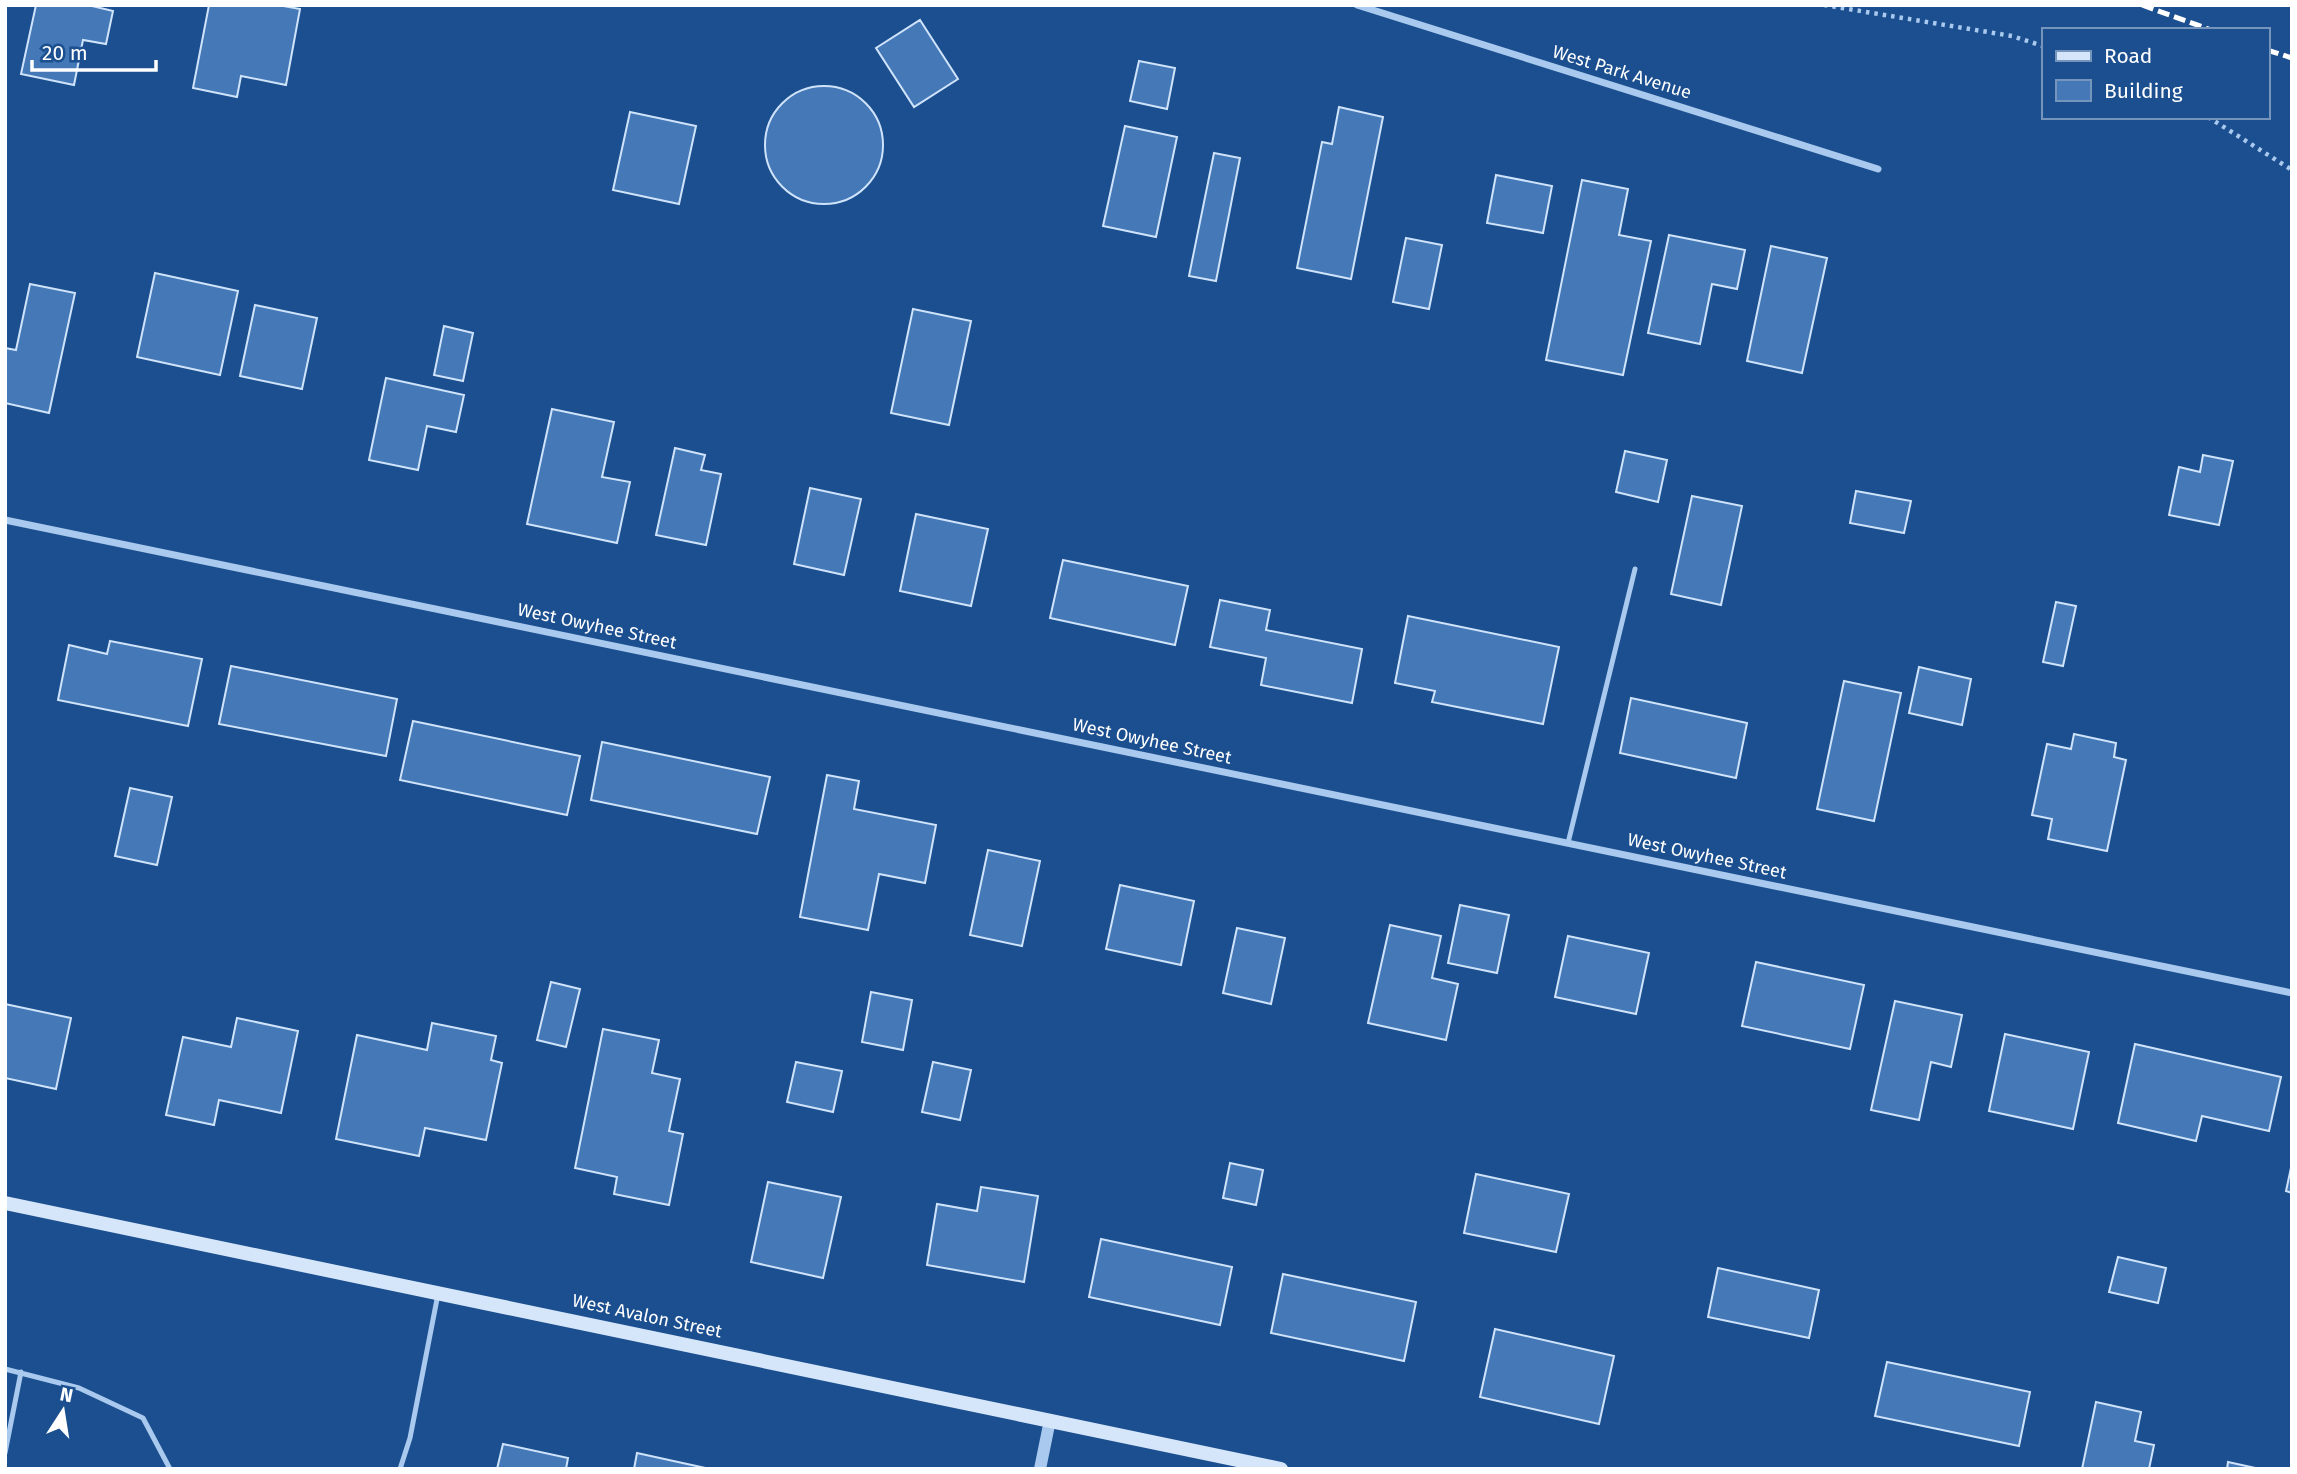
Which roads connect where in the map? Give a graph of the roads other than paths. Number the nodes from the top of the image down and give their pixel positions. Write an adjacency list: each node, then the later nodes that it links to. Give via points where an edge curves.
1 (1357, 5): 2 (street, West Park Avenue)
2 (1878, 169)
3 (5, 520): 5 (street, West Owyhee Street)
4 (1635, 569): 5 (lane)
5 (1568, 843): 6 (street, West Owyhee Street)
6 (2292, 993)
7 (5, 1203): 8 (main road, West Avalon Street)
8 (438, 1292): 11 (main road, West Avalon Street); 14 (lane)
9 (5, 1369): 10 (lane)
10 (21, 1373): 12 (lane); 13 (lane, via 79,1388 143,1418)
11 (1050, 1420): 15 (street); 16 (main road, West Avalon Street)
12 (5, 1453)
13 (170, 1469)
14 (400, 1469)
15 (1040, 1469)
16 (1281, 1469)

